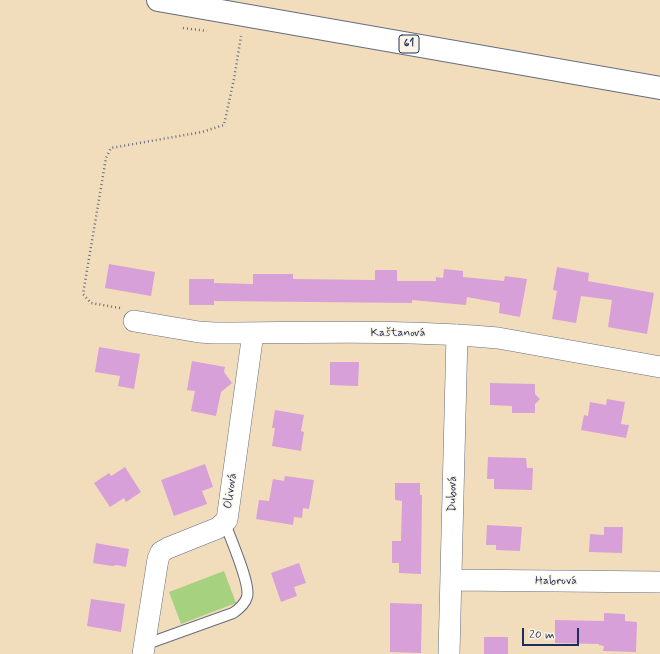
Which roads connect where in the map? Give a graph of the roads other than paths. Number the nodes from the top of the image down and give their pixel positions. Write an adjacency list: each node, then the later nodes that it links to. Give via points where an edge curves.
1 (158, 0): 2 (main road, 61)
2 (660, 88)
3 (134, 321): 4 (street, Kaštanová, via 200,332)
4 (254, 333): 5 (street, Kaštanová); 7 (street, Olivová)
5 (457, 335): 6 (street, Kaštanová, via 498,338); 8 (street, Dubová)
6 (660, 367)
7 (225, 523): 10 (street, Olivová, via 161,552); 10 (lane, via 247,585 247,596 243,606 233,613)
8 (452, 580): 9 (street, Habrová); 11 (street, Dubová)
9 (660, 582)
10 (143, 649)
11 (449, 654)

